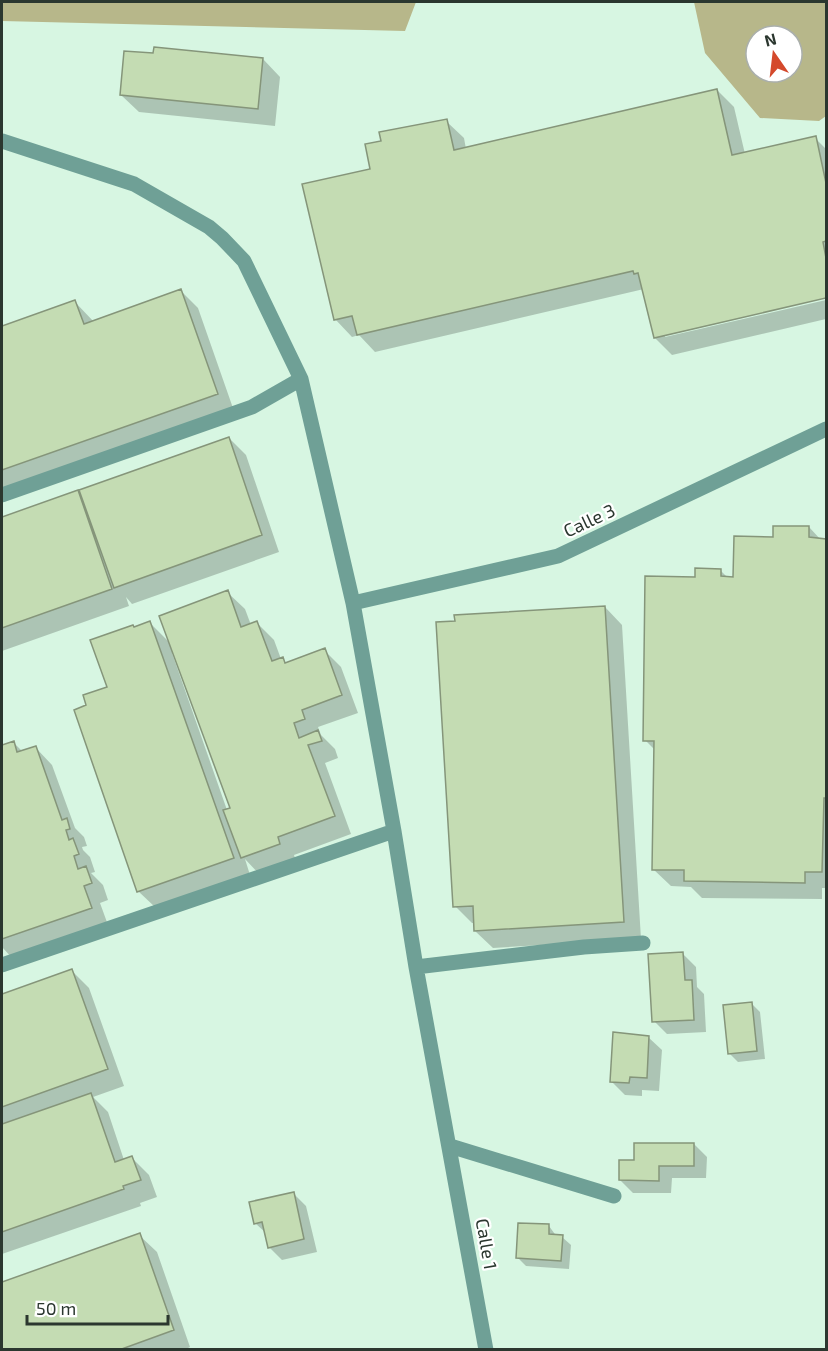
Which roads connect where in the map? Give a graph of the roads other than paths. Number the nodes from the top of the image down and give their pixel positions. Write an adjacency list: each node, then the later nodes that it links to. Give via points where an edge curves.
1 (2, 141): 2 (street, Calle 1, via 134,184 222,237 244,261)
2 (301, 379): 4 (street, via 252,407); 5 (street, Calle 1)
3 (826, 429): 5 (street, Calle 3, via 558,556)
4 (2, 495)
5 (353, 603): 6 (street, Calle 1)
6 (394, 831): 8 (street); 9 (street, Calle 1)
7 (643, 944): 9 (street)
8 (2, 965)
9 (416, 967): 10 (street, Calle 1)
10 (450, 1146): 11 (street); 12 (street, Calle 1)
11 (614, 1196)
12 (486, 1350)

